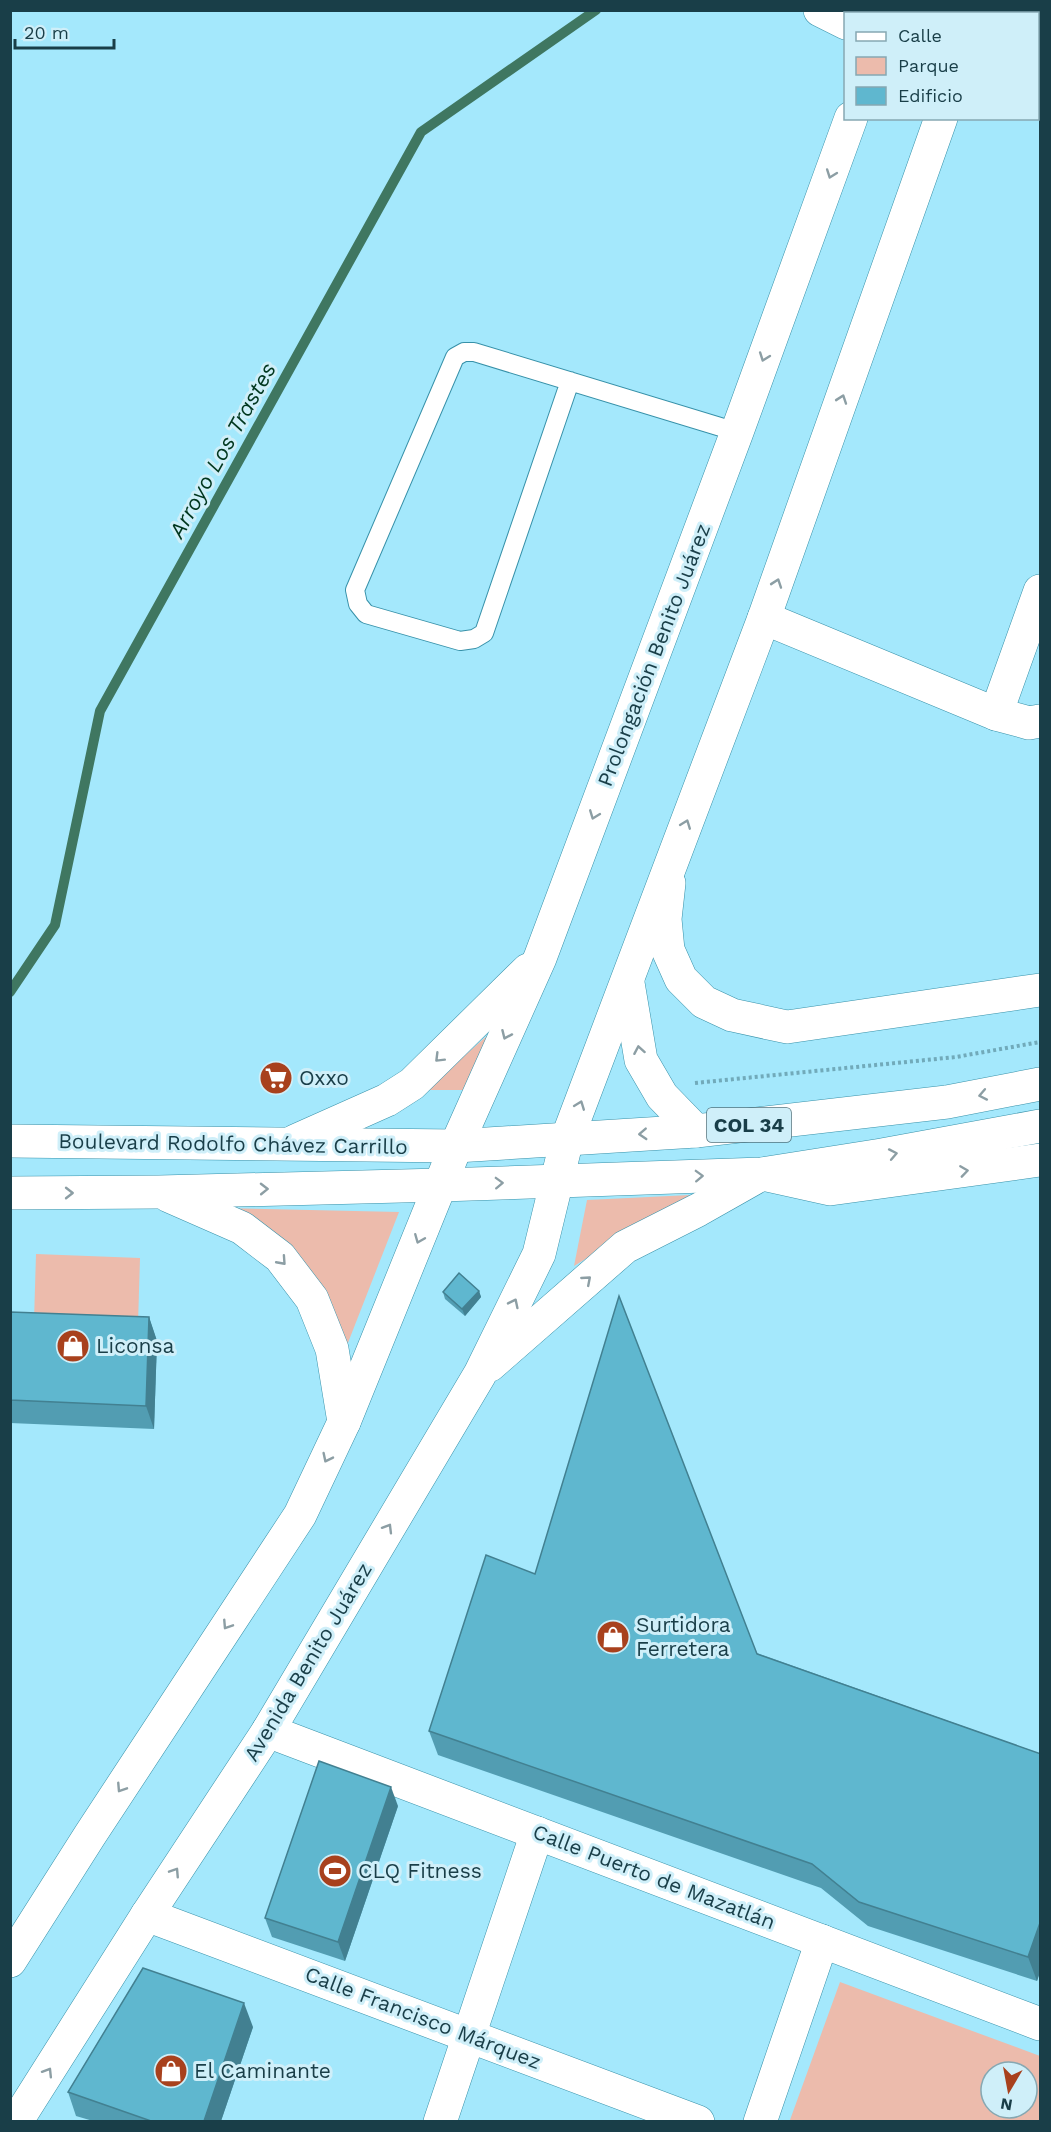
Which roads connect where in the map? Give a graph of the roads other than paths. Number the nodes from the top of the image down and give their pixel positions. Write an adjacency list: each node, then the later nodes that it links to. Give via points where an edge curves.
1 (820, 10): 2 (main road)
2 (844, 22)
3 (849, 120): 6 (main road, Prolongación Benito Juárez, one-way to 6)
4 (939, 120): 8 (main road, one-way to 4)
5 (570, 381): 5 (lane, via 474,352 455,357 356,590 358,604 366,614 460,641 484,633); 6 (lane)
6 (737, 432): 12 (main road, Prolongación Benito Juárez, one-way to 12)
7 (1041, 591): 9 (main road)
8 (764, 618): 9 (main road); 11 (main road, one-way to 8)
9 (996, 714): 10 (main road, via 1029,723)
10 (1041, 721)
11 (671, 866): 13 (main road); 14 (main road, via 665,919 668,950 681,979 704,1002 732,1015 787,1027)
12 (540, 958): 20 (main road, one-way to 20, via 412,1084 387,1100); 21 (main road, Prolongación Benito Juárez, one-way to 21)
13 (628, 982): 17 (main road, one-way to 13, via 655,1087 641,1060); 18 (main road, one-way to 13)
14 (1041, 990)
15 (1041, 1084): 17 (main road, COL 34, one-way to 17, via 947,1102)
16 (1041, 1126): 23 (main road, COL 34, one-way to 16)
17 (696, 1131): 18 (main road, COL 34, one-way to 18)
18 (567, 1139): 21 (main road, COL 34); 24 (main road)
19 (10, 1142): 20 (main road, Boulevard Rodolfo Chávez Carrillo)
20 (285, 1146): 21 (main road, Boulevard Rodolfo Chávez Carrillo)
21 (456, 1146): 25 (main road, Prolongación Benito Juárez)
22 (1041, 1160): 23 (main road, one-way to 22, via 830,1190)
23 (762, 1174): 24 (main road, COL 34, one-way to 23); 28 (main road, one-way to 23, via 625,1247)
24 (557, 1181): 25 (main road, COL 34, one-way to 24); 28 (main road, Avenida Benito Juárez, one-way to 24, via 539,1254)
25 (441, 1185): 26 (main road, Boulevard Rodolfo Chávez Carrillo, one-way to 25); 29 (main road, one-way to 29)
26 (159, 1192): 27 (main road, Boulevard Rodolfo Chávez Carrillo, one-way to 26); 29 (main road, one-way to 29, via 242,1228 280,1257 312,1299 332,1349)
27 (10, 1193)
28 (480, 1374): 30 (main road, Avenida Benito Juárez, one-way to 28)
29 (344, 1422): 34 (main road, one-way to 34, via 300,1515)
30 (268, 1731): 31 (main road, Calle Puerto de Mazatlán); 32 (main road, Avenida Benito Juárez, one-way to 30)
31 (537, 1833): 33 (main road, Calle Puerto de Mazatlán); 36 (main road)
32 (147, 1915): 36 (main road, Calle Francisco Márquez); 37 (main road, Avenida Benito Juárez, one-way to 32)
33 (822, 1941): 35 (main road, Calle Puerto de Mazatlán); 40 (main road)
34 (10, 1961)
35 (1041, 2024)
36 (469, 2036): 38 (main road); 39 (main road, Calle Francisco Márquez)
37 (16, 2121)
38 (440, 2121)
39 (698, 2121)
40 (759, 2121)

